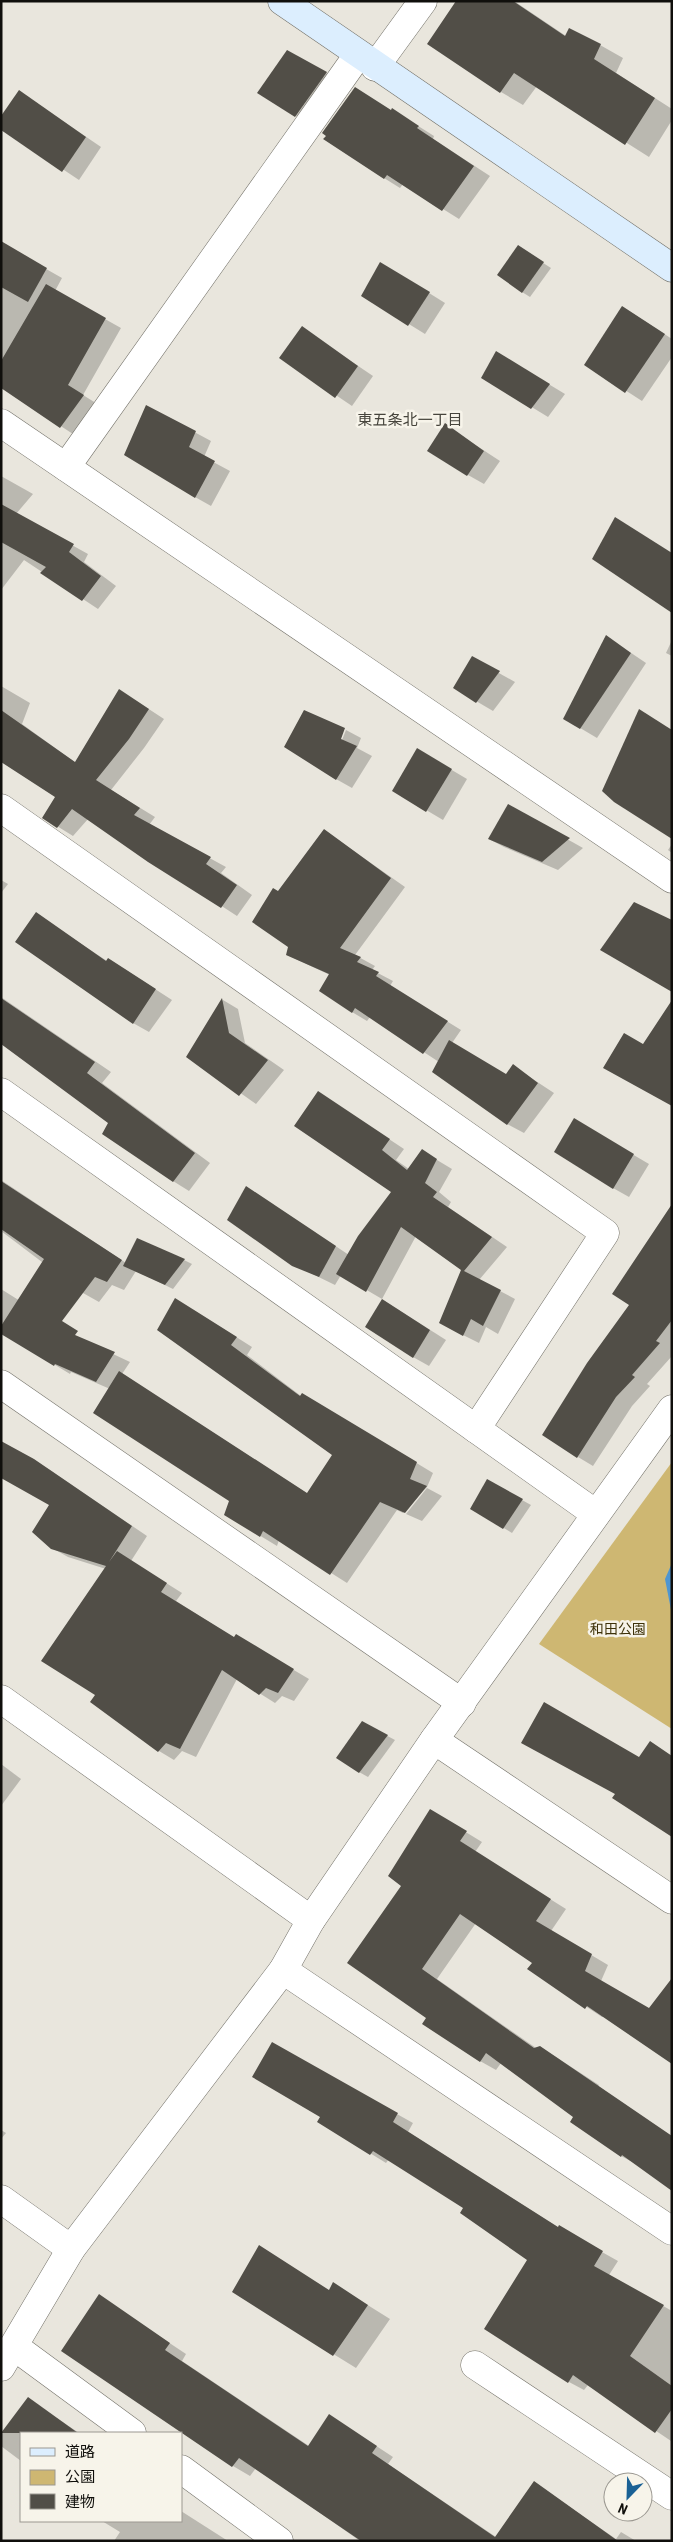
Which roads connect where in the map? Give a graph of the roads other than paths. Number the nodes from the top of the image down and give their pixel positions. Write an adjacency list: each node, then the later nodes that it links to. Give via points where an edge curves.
1 (282, 1): 3 (street)
2 (423, 1): 3 (street)
3 (367, 61): 4 (street); 6 (street)
4 (672, 268)
5 (1, 423): 6 (street)
6 (66, 467): 8 (street)
7 (1, 808): 12 (street, via 605,1233)
8 (672, 879)
9 (1, 1092): 12 (street)
10 (1, 1384): 15 (street)
11 (672, 1409): 13 (street)
12 (476, 1429): 13 (street)
13 (596, 1514): 15 (street)
14 (1, 1699): 18 (street)
15 (462, 1703): 16 (street)
16 (434, 1740): 17 (street); 18 (street)
17 (672, 1900)
18 (311, 1920): 19 (street)
19 (283, 1970): 21 (street); 22 (street)
20 (1, 2198): 22 (street)
21 (672, 2231)
22 (70, 2249): 23 (street)
23 (8, 2357): 25 (street)
24 (475, 2365): 27 (street)
25 (130, 2432)
26 (182, 2470): 28 (street)
27 (672, 2496)
28 (279, 2541)

